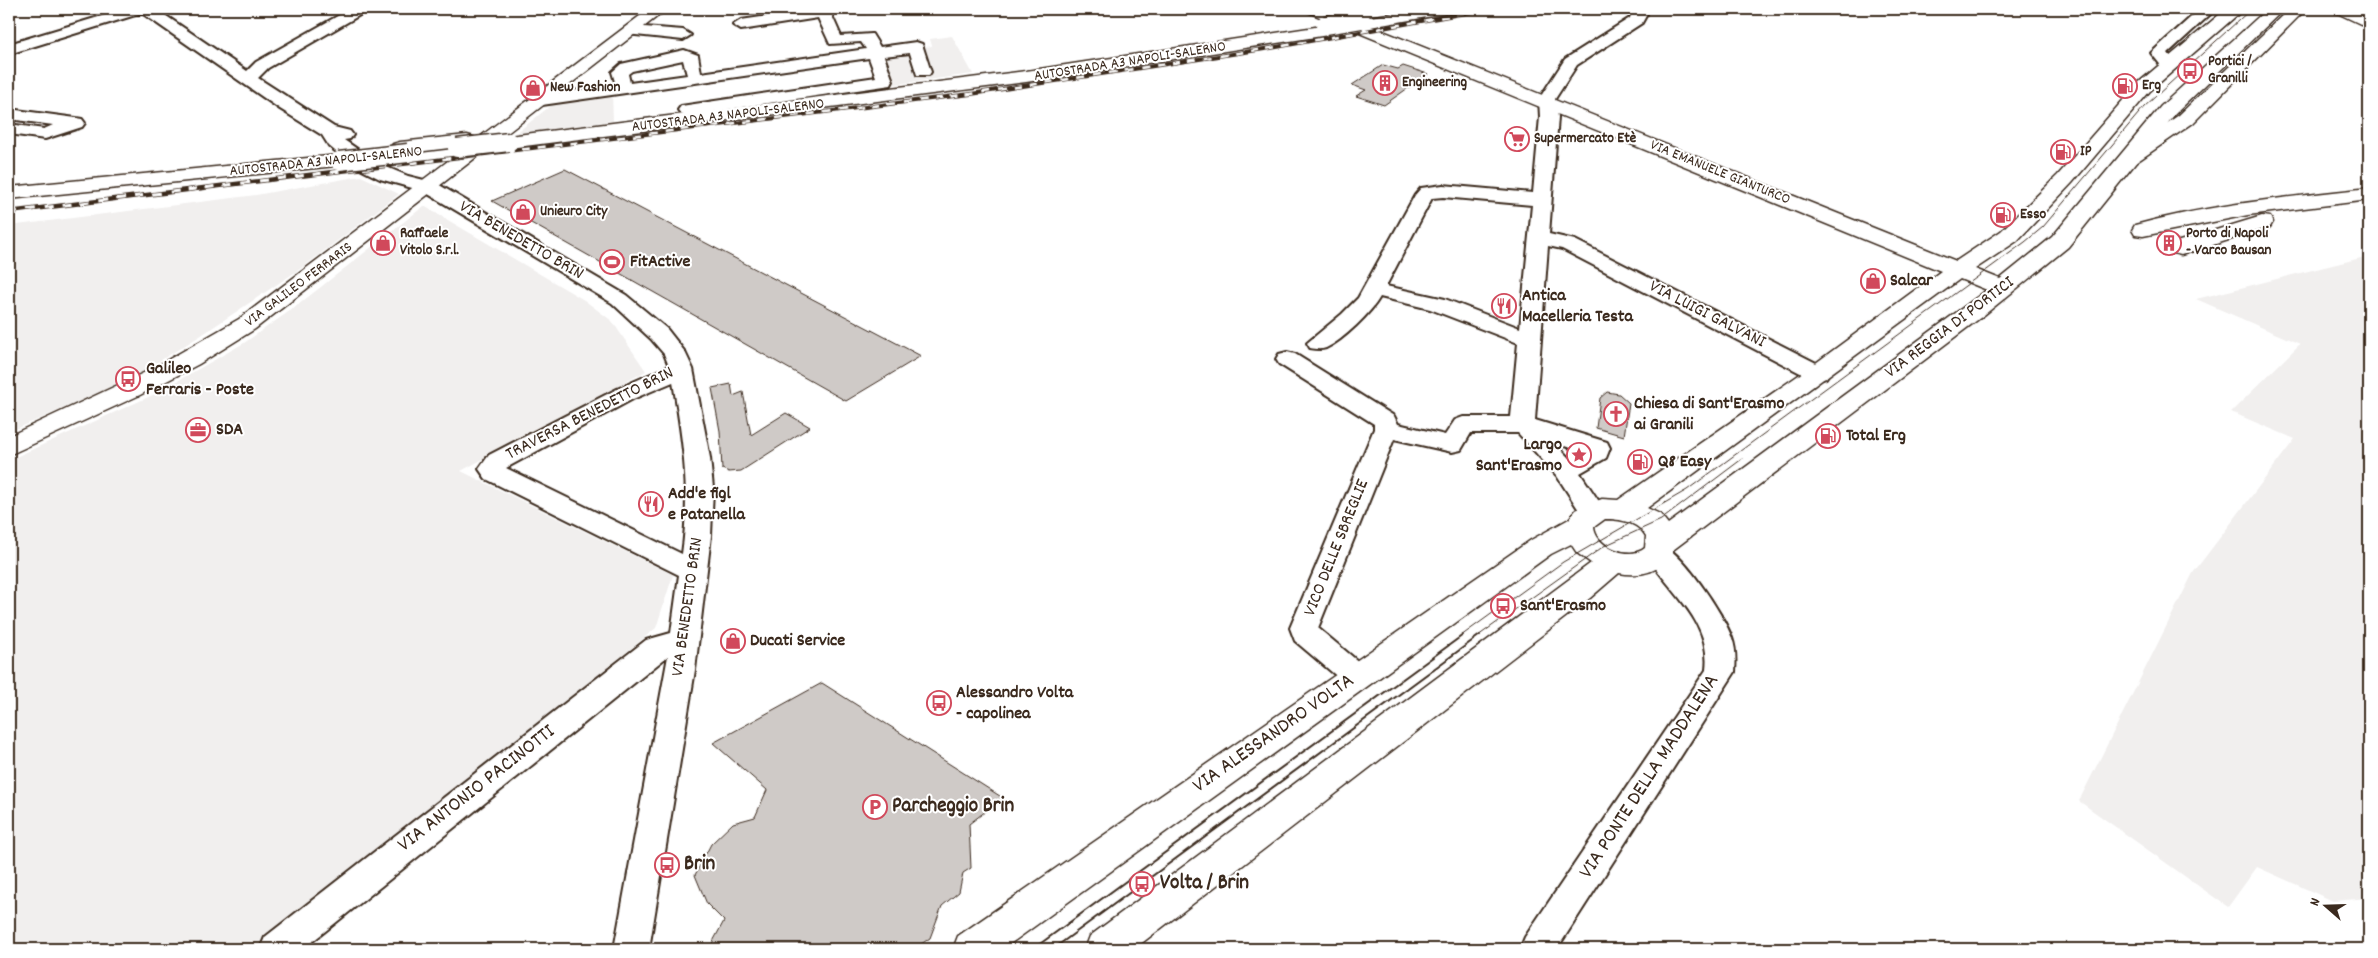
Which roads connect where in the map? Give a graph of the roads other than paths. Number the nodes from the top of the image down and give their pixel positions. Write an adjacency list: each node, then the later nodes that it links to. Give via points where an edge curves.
1 (140, 9): 21 (street)
2 (146, 9): 27 (street)
3 (360, 9): 27 (street, via 262,65)
4 (660, 9): 19 (main road, VIA GALILEO FERRARIS)
5 (1314, 9): 30 (main road, VIA EMANUELE GIANTURCO)
6 (1416, 9): 15 (main road, AUTOSTRADA A3 NAPOLI-SALERNO)
7 (1444, 9): 15 (main road, AUTOSTRADA A3 NAPOLI-SALERNO)
8 (1634, 9): 30 (street, via 1639,14 1637,20 1572,62 1547,99)
9 (2209, 9): 24 (street, via 2159,53)
10 (2236, 9): 24 (main road)
11 (2341, 9): 16 (main road)
12 (2274, 10): 35 (main road, VIA REGGIA DI PORTICI, via 2155,124)
13 (2300, 10): 35 (main road, via 2175,128)
14 (823, 11): 17 (street); 22 (street, via 836,41 866,37)
15 (1365, 20): 34 (main road, AUTOSTRADA A3 NAPOLI-SALERNO, bridge, via 1148,60 988,84)
16 (2369, 23)
17 (741, 25)
18 (910, 29): 20 (street)
19 (631, 31): 23 (street, via 682,29); 29 (main road, VIA GALILEO FERRARIS)
20 (916, 46): 22 (street); 26 (street)
21 (9, 48)
22 (875, 52): 29 (street); 31 (street, via 885,81)
23 (684, 55): 25 (street, via 692,58); 28 (street, via 627,67 620,72)
24 (2170, 65): 45 (main road, via 2144,86 2026,221)
25 (693, 72)
26 (923, 72)
27 (248, 79): 37 (street, VIA BENEDETTO BRIN, via 328,131 334,144 402,182)
28 (622, 82)
29 (542, 100): 37 (main road, VIA GALILEO FERRARIS)
30 (1548, 104): 40 (street); 45 (main road, VIA EMANUELE GIANTURCO)
31 (687, 110)
32 (9, 114): 33 (street, via 76,123 45,134)
33 (9, 129)
34 (336, 158): 36 (main road, AUTOSTRADA A3 NAPOLI-SALERNO); 38 (main road, AUTOSTRADA A3 NAPOLI-SALERNO)
35 (2128, 159): 46 (main road, VIA REGGIA DI PORTICI, via 2060,242)
36 (9, 185)
37 (428, 187): 51 (street, VIA BENEDETTO BRIN, via 619,299 660,334); 55 (main road, VIA GALILEO FERRARIS, via 225,339 145,384)
38 (9, 193)
39 (2369, 194): 42 (main road)
40 (1542, 200): 44 (street); 47 (street, via 1428,192)
41 (2369, 204): 42 (main road)
42 (2283, 212): 43 (main road); 43 (main road, via 2189,253); 43 (main road, via 2248,209 2202,216 2150,233)
43 (2210, 229)
44 (1540, 238): 48 (street); 52 (street, VIA LUIGI GALVANI, via 1568,244)
45 (1959, 270): 46 (main road, VIA EMANUELE GIANTURCO); 52 (main road)
46 (2002, 288): 59 (main road, VIA REGGIA DI PORTICI)
47 (1374, 289): 48 (street, via 1437,304); 49 (street, via 1361,309)
48 (1530, 340): 53 (street)
49 (1318, 343)
50 (1287, 359): 54 (street, via 1386,421)
51 (682, 369): 61 (street, VIA BENEDETTO BRIN, via 698,458 700,488); 61 (street, TRAVERSA BENEDETTO BRIN, via 591,412 498,461 491,469)
52 (1818, 373): 57 (main road)
53 (1524, 415): 54 (street, via 1463,425 1452,444); 56 (street); 56 (street, via 1598,448 1597,452)
54 (1386, 429): 63 (street, VICO DELLE SBREGLIE, via 1304,628 1305,633)
55 (9, 446)
56 (1566, 470): 58 (street)
57 (1624, 510): 58 (main road, via 1602,509); 59 (main road, via 1653,525 1659,535)
58 (1587, 519): 60 (main road, via 1580,533 1587,546); 63 (main road, VIA ALESSANDRO VOLTA, via 1541,547)
59 (1659, 548): 60 (main road, via 1644,562); 68 (street, VIA PONTE DELLA MADDALENA, via 1716,631 1723,655 1720,672)
60 (1613, 561): 67 (main road)
61 (694, 571): 62 (street, VIA BENEDETTO BRIN)
62 (684, 640): 64 (street, VIA ANTONIO PACINOTTI, via 656,648); 65 (street, VIA BENEDETTO BRIN)
63 (1356, 676): 66 (main road, VIA ALESSANDRO VOLTA)
64 (277, 949)
65 (632, 949)
66 (972, 949)
67 (1104, 949)
68 (1537, 949)

